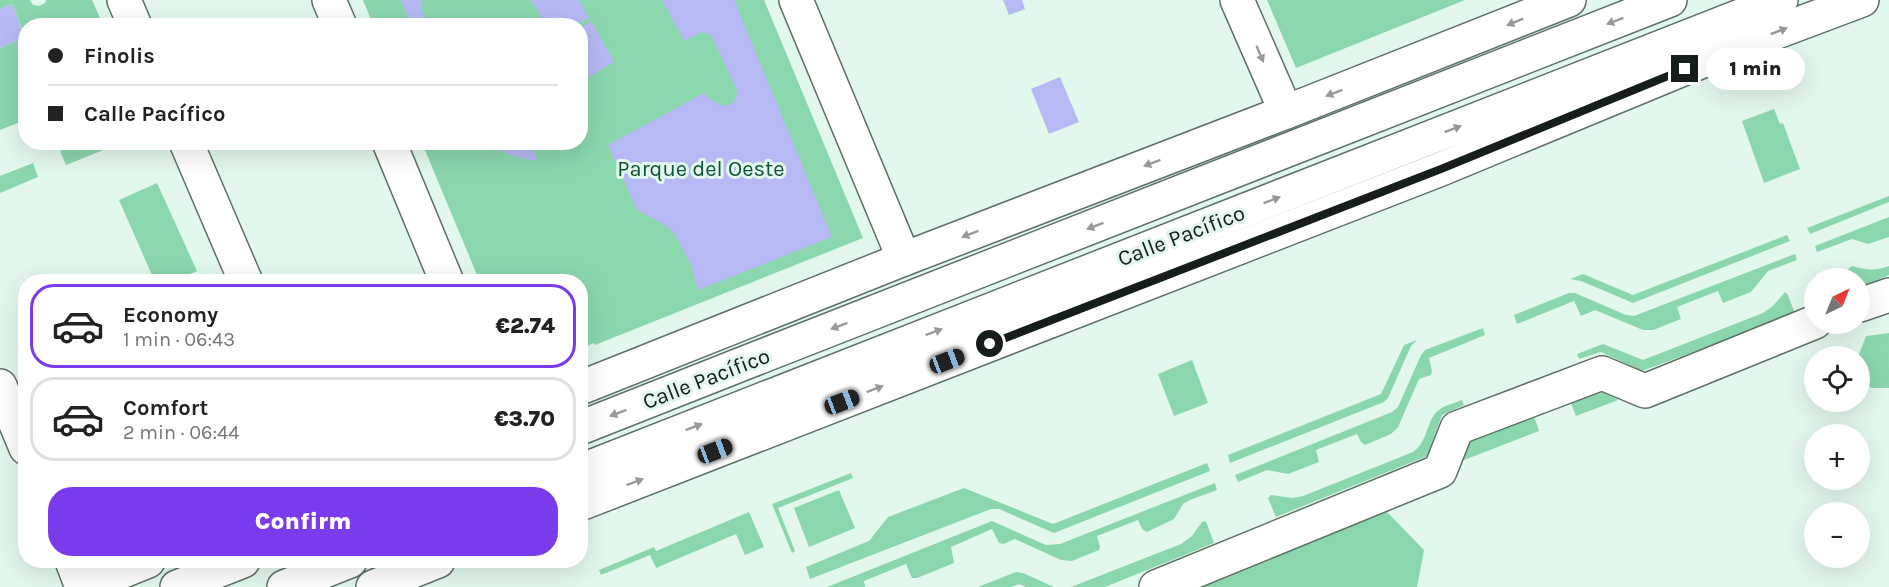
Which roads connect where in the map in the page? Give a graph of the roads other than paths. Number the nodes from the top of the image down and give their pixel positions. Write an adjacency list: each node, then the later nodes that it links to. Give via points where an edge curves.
1 (124, 0): 9 (main road)
2 (329, 0): 10 (main road)
3 (796, 0): 14 (main road)
4 (1237, 0): 11 (main road, one-way to 11)
5 (1569, 0): 11 (main road, Calle Pacífico, one-way to 11)
6 (1670, 0): 22 (main road, Calle Pacífico, one-way to 22)
7 (1781, 0): 24 (main road, Calle Pacífico, one-way to 7)
8 (1862, 0): 25 (main road, Calle Pacífico, one-way to 8, via 1441,169 1729,50)
9 (132, 18)
10 (337, 18)
11 (1286, 112): 14 (main road, Calle Pacífico, one-way to 14)
12 (189, 150): 15 (main road)
13 (392, 150): 16 (main road)
14 (904, 259): 20 (main road, Calle Pacífico)
15 (243, 274)
16 (444, 274)
17 (1889, 295): 18 (main road)
18 (1870, 302)
19 (1804, 326): 35 (main road, via 1645,391 1602,373 1457,428 1440,471)
20 (588, 385)
21 (0, 386): 23 (main road)
22 (588, 425)
23 (18, 429)
24 (588, 468)
25 (588, 501)
26 (75, 568): 31 (main road)
27 (130, 568): 31 (main road)
28 (225, 568): 32 (main road)
29 (333, 568): 33 (main road)
30 (420, 568): 34 (main road)
31 (83, 587)
32 (177, 587)
33 (284, 587)
34 (373, 587)
35 (1156, 587)

